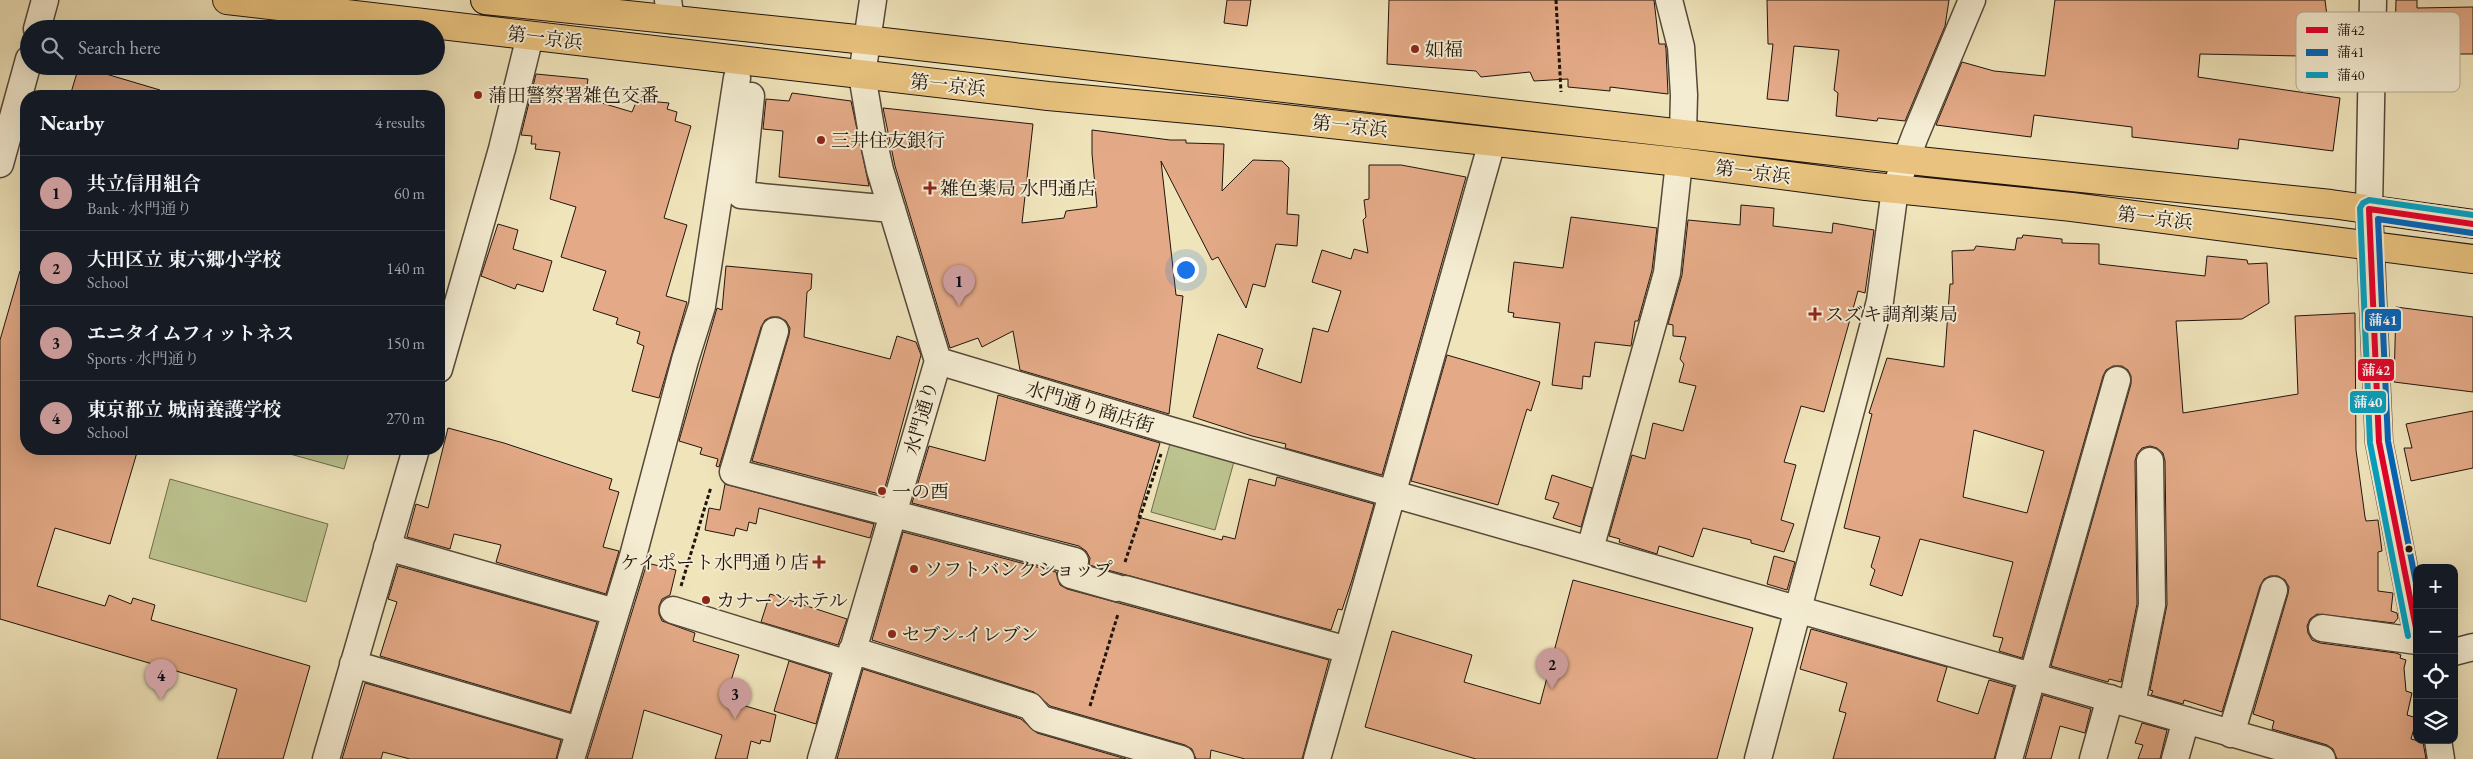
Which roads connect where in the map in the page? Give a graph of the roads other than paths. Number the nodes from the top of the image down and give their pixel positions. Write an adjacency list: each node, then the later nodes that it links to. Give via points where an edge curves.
1 (45, 0): 8 (street)
2 (227, 0): 9 (highway, 第一京浜)
3 (485, 0): 7 (highway, 第一京浜)
4 (873, 0): 12 (street, 水門通り)
5 (1669, 0): 19 (street, via 1680,46)
6 (1970, 1): 21 (street)
7 (670, 10): 12 (highway, 第一京浜)
8 (39, 20)
9 (395, 20)
10 (445, 26): 11 (highway, 第一京浜)
11 (530, 36): 13 (highway, 第一京浜); 31 (street, via 502,149)
12 (866, 40): 15 (street, 水門通り); 19 (highway, 第一京浜)
13 (745, 70): 15 (highway, 第一京浜); 25 (street, via 741,196); 43 (street, via 702,306)
14 (25, 75): 16 (street)
15 (862, 75): 20 (highway, 第一京浜); 25 (street, 水門通り, via 880,170)
16 (20, 90)
17 (20, 92): 23 (street)
18 (2371, 92): 26 (street)
19 (1683, 133): 21 (highway, 第一京浜)
20 (1492, 142): 22 (highway, 第一京浜); 36 (street)
21 (1907, 159): 24 (street); 26 (highway, 第一京浜)
22 (1679, 162): 24 (highway, 第一京浜); 39 (street, via 1667,273)
23 (0, 164)
24 (1896, 189): 28 (highway, 第一京浜, via 2063,206); 41 (street, via 1880,301)
25 (892, 209): 32 (street, 水門通り)
26 (2369, 210): 27 (highway, 第一京浜); 28 (street)
27 (2473, 224)
28 (2370, 245): 29 (highway, 第一京浜); 44 (street, via 2379,442)
29 (2473, 259)
30 (775, 330): 37 (street, via 733,472)
31 (445, 348)
32 (938, 361): 36 (street, 水門通り商店街); 37 (street, 水門通り)
33 (2117, 380): 52 (street)
34 (414, 455): 38 (street)
35 (2150, 461): 53 (street, via 2152,605)
36 (1393, 493): 39 (street, 水門通り商店街); 48 (street)
37 (893, 514): 48 (street, via 1075,561 1071,575); 50 (street, 水門通り)
38 (387, 547): 43 (street); 51 (street)
39 (1590, 549): 41 (street, 水門通り商店街)
40 (2274, 590): 56 (street)
41 (1796, 608): 52 (street, 水門通り商店街); 64 (street)
42 (673, 610): 50 (street)
43 (615, 612): 55 (street)
44 (2413, 614)
45 (2322, 628): 46 (street)
46 (2413, 640)
47 (2473, 647): 49 (street)
48 (1348, 650): 63 (street)
49 (2458, 651)
50 (850, 657): 61 (street, 水門通り); 62 (street, via 1030,706 1041,719)
51 (353, 664): 55 (street); 59 (street)
52 (2034, 675): 53 (street, 水門通り商店街); 65 (street)
53 (2121, 701): 54 (street, 水門通り商店街); 66 (street)
54 (2186, 720): 56 (street, 水門通り商店街); 67 (street)
55 (579, 730): 60 (street)
56 (2231, 734): 58 (street, 水門通り商店街)
57 (2439, 744): 69 (street)
58 (2260, 751): 68 (street, 水門通り商店街)
59 (326, 759)
60 (570, 759)
61 (821, 759)
62 (1181, 759)
63 (1317, 759)
64 (1758, 759)
65 (2009, 759)
66 (2093, 759)
67 (2175, 759)
68 (2322, 759)
69 (2441, 759)

